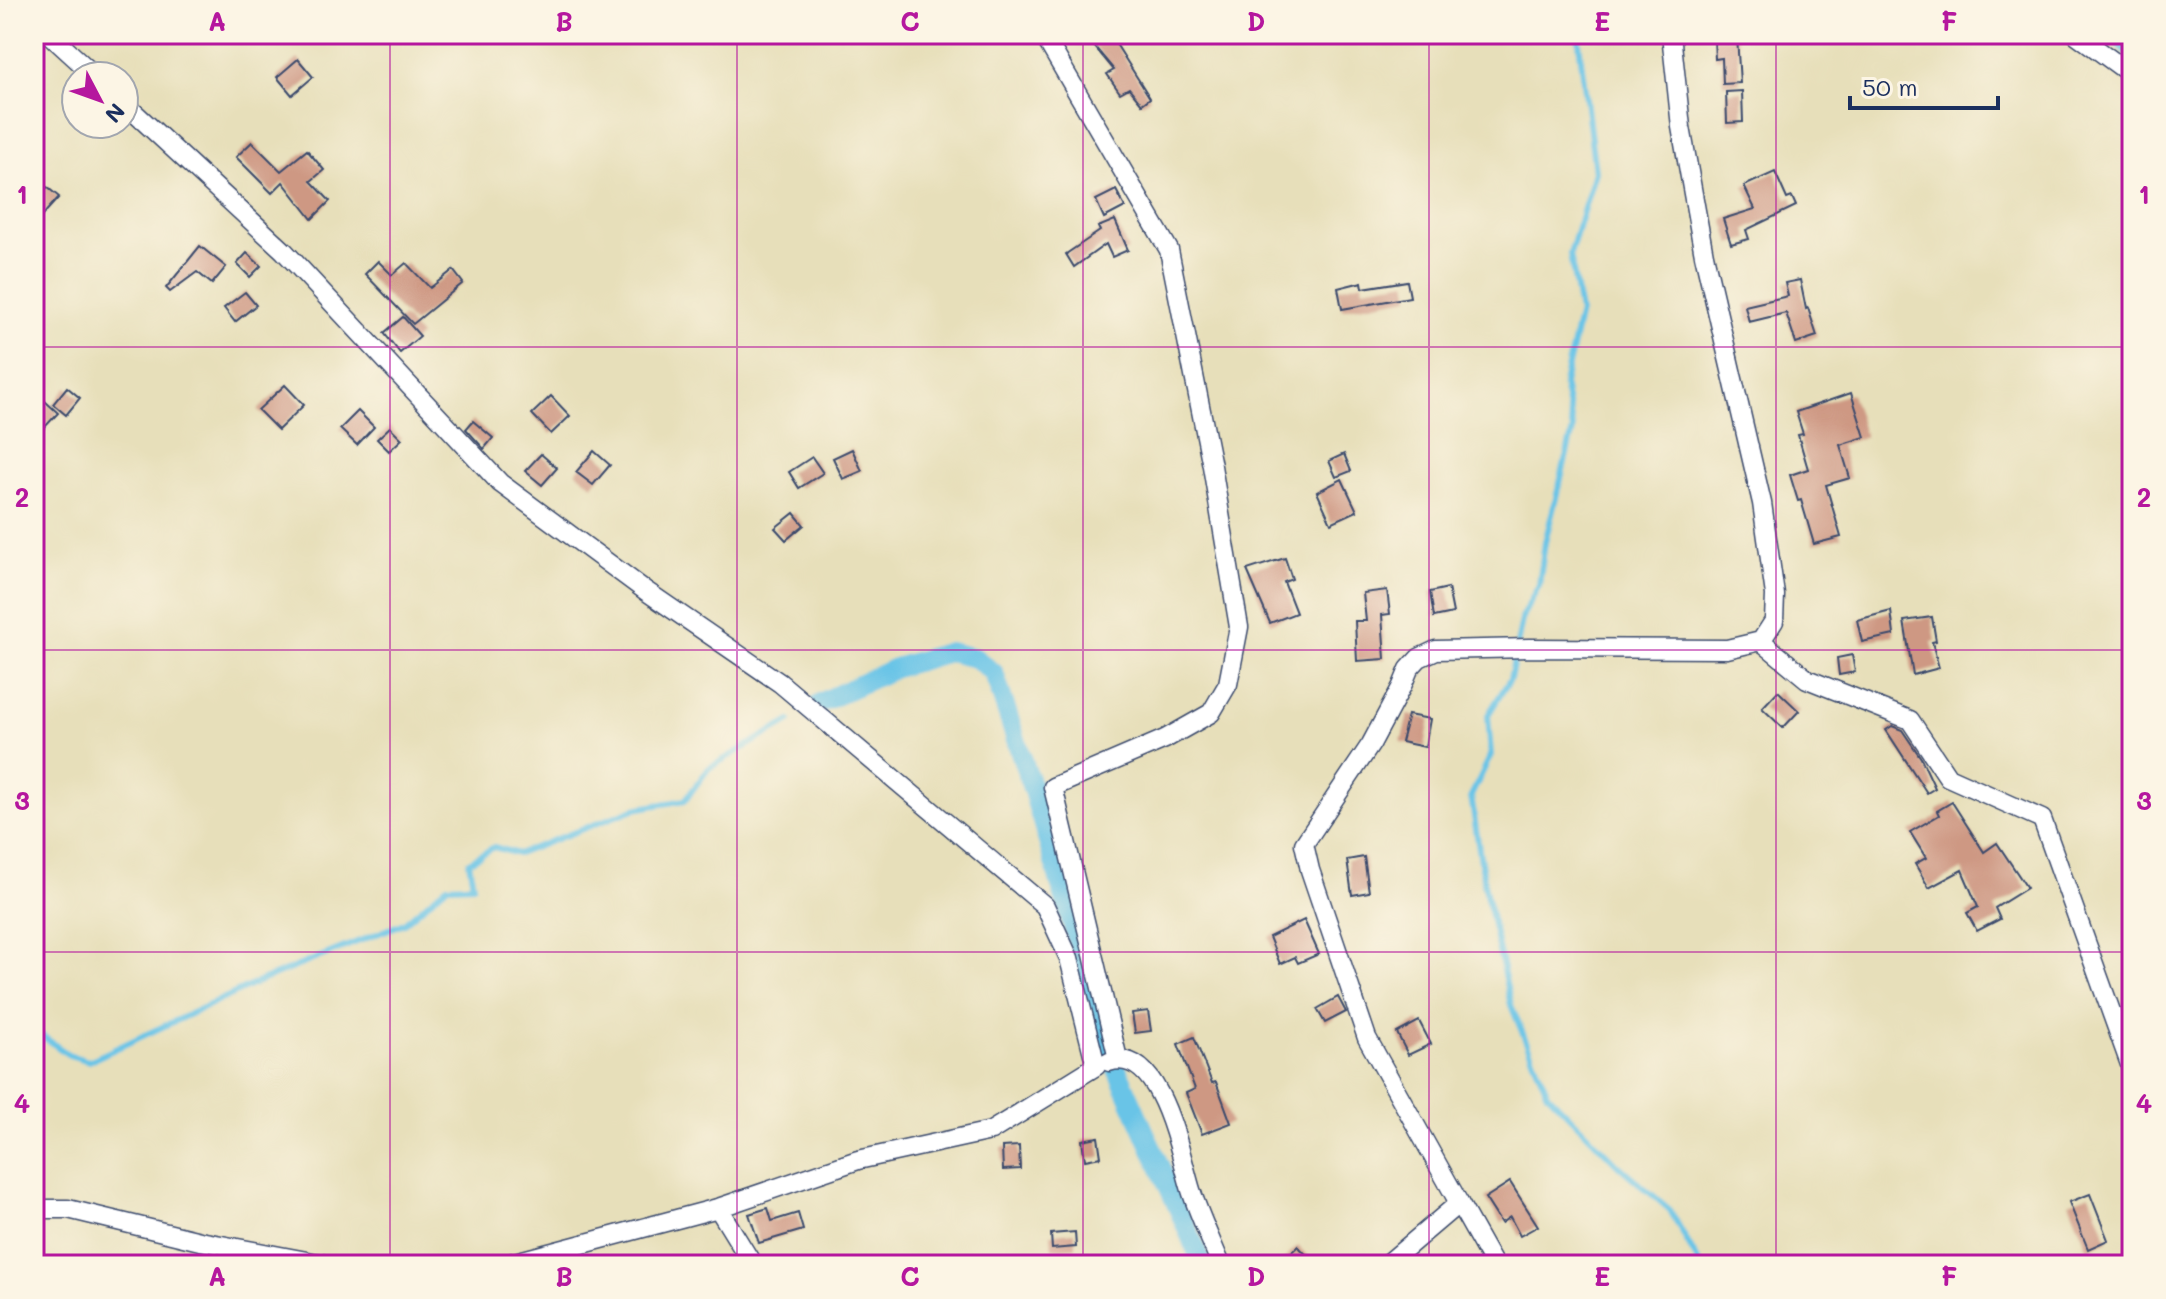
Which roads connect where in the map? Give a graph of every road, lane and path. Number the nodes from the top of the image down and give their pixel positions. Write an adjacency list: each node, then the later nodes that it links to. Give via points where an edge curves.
1 (49, 34): 5 (street)
2 (1043, 34): 9 (street, via 1169,250 1239,627 1228,684 1211,713 1165,739 1053,787)
3 (1671, 34): 8 (street, via 1704,255 1762,503 1775,595 1774,621)
4 (2076, 34): 6 (street)
5 (77, 60)
6 (2132, 75)
7 (140, 118): 10 (street, via 284,251 500,483 780,683 1045,906 1069,958)
8 (1761, 641): 11 (street, via 1807,679 1910,720 1948,777 2042,819); 12 (street, via 1727,649 1436,650 1409,669 1371,744 1304,844 1367,1038)
9 (1118, 1059): 10 (street); 18 (street, via 1140,1066 1161,1094)
10 (1096, 1066): 13 (street, via 991,1131 858,1160)
11 (2132, 1070)
12 (1459, 1203): 19 (street); 20 (street)
13 (718, 1208): 16 (street); 17 (street)
14 (34, 1209): 15 (street, via 68,1209)
15 (328, 1265)
16 (504, 1265)
17 (753, 1265)
18 (1221, 1265)
19 (1386, 1265)
20 (1494, 1265)

